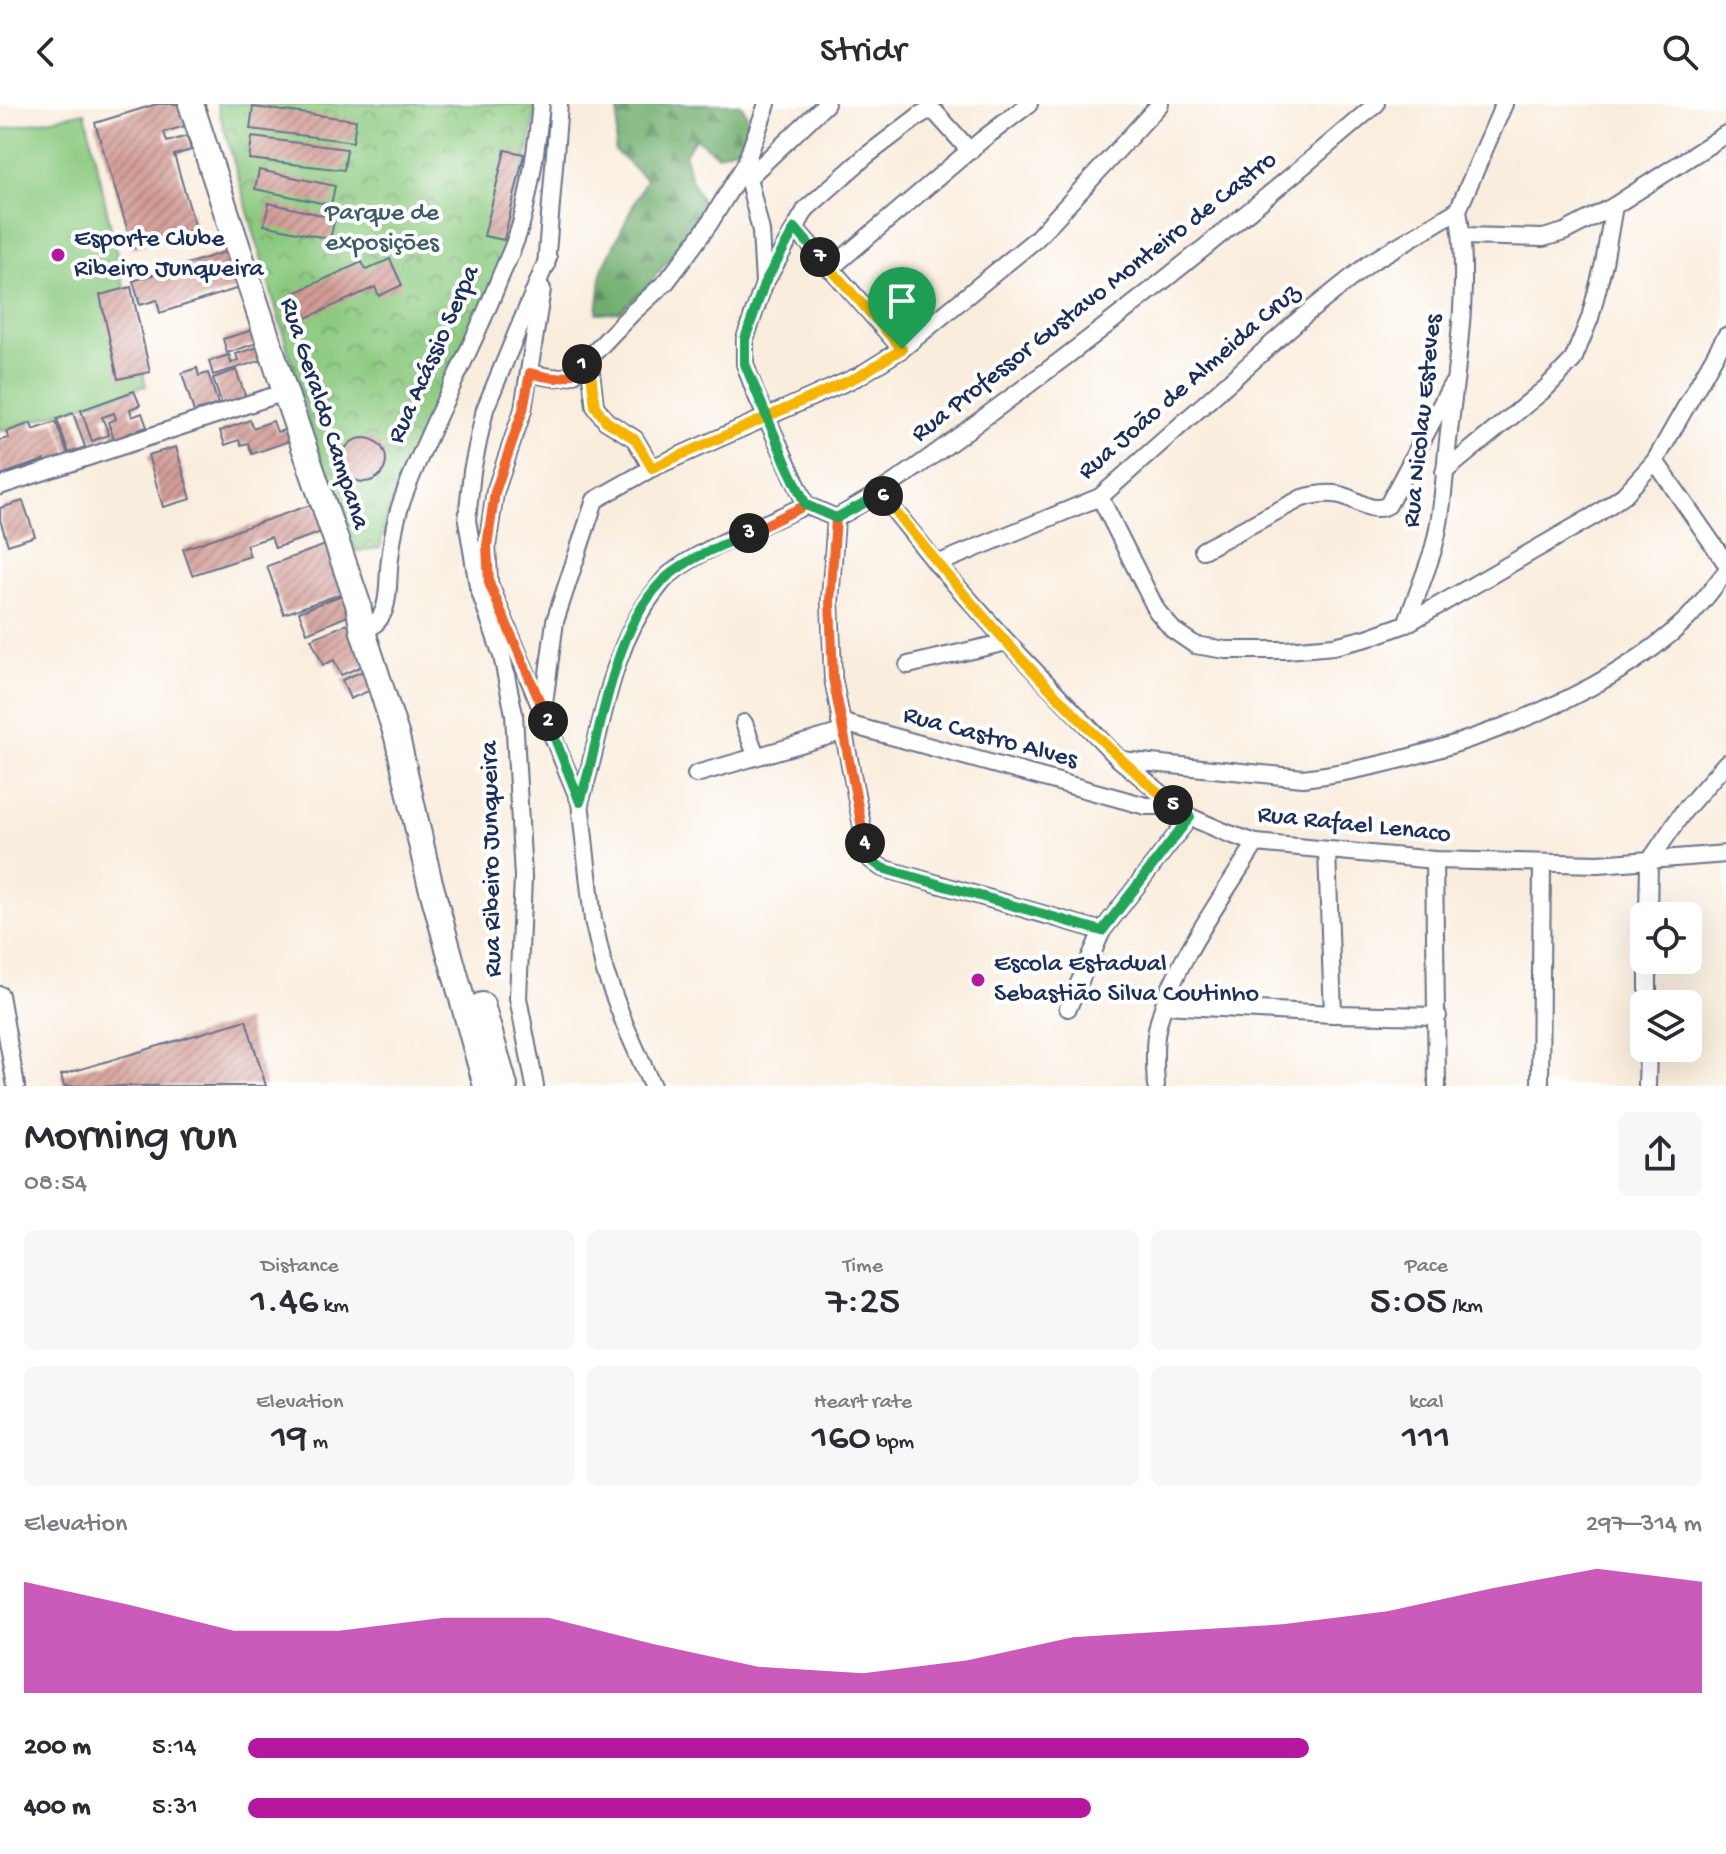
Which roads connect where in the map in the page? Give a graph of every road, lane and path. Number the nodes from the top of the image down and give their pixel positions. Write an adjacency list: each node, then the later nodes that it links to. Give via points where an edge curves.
1 (191, 104): 27 (street, Rua Geraldo Campana)
2 (541, 104): 43 (street, Rua Acássio Serpa, via 521,225 481,329 402,502 384,614)
3 (559, 104): 19 (street)
4 (767, 104): 14 (street)
5 (826, 104): 14 (street)
6 (1029, 104): 13 (street)
7 (1160, 104): 23 (street, via 1036,239)
8 (1352, 104): 11 (street)
9 (1376, 104): 11 (street, Rua Professor Gustavo Monteiro de Castro)
10 (1504, 104): 16 (street)
11 (1343, 132): 33 (street, Rua Professor Gustavo Monteiro de Castro, via 1104,329)
12 (1726, 134): 15 (street)
13 (970, 151): 17 (street, via 935,112 927,111 806,209); 20 (street)
14 (747, 171): 21 (street, via 761,231); 24 (street, via 667,281)
15 (1614, 206): 18 (street, via 1543,238); 31 (street, via 1590,318 1573,360)
16 (1458, 210): 18 (street, Rua Nicolau Esteves); 34 (street, Rua João de Almeida Cruz, via 1371,262 1301,318)
17 (795, 228): 20 (street); 21 (street)
18 (1462, 236): 26 (street, Rua Nicolau Esteves)
19 (548, 258): 25 (street); 41 (street, via 485,409 472,471 467,520)
20 (830, 269): 23 (street)
21 (764, 284): 28 (street, via 745,339 745,364)
22 (1726, 336): 29 (street)
23 (902, 349): 28 (street, via 859,376)
24 (589, 356): 25 (street, via 564,378); 30 (street, via 595,406 606,421 635,439)
25 (530, 373): 41 (street, via 495,492)
26 (1455, 377): 31 (street, Rua Nicolau Esteves); 37 (street, via 1388,505 1375,509 1343,495 1317,494)
27 (285, 392): 32 (street); 43 (street, Rua Geraldo Campana)
28 (768, 417): 30 (street); 35 (street)
29 (1655, 461): 38 (street); 42 (street, via 1624,495 1597,514)
30 (652, 468): 46 (street, via 592,505 555,621)
31 (1444, 472): 42 (street, Rua Nicolau Esteves, via 1433,549)
32 (0, 486)
33 (881, 494): 36 (street, Rua Professor Gustavo Monteiro de Castro); 39 (street, Rua Rafael Lenaco)
34 (1100, 497): 39 (street, Rua João de Almeida Cruz); 42 (street, via 1157,611 1195,645 1241,650 1334,646)
35 (806, 505): 36 (street); 53 (street, via 698,555 666,577 636,616 606,699)
36 (836, 518): 48 (street, via 830,601)
37 (1203, 550)
38 (1726, 563)
39 (937, 564): 44 (street, Rua Rafael Lenaco)
40 (1726, 572): 50 (street, via 1687,618 1638,659 1487,734 1303,778)
41 (484, 585): 46 (street); 75 (street, Rua Ribeiro Junqueira, via 514,714 523,877 518,998)
42 (1406, 624)
43 (369, 629): 69 (street)
44 (1007, 642): 45 (street); 50 (street, Rua Rafael Lenaco)
45 (908, 665)
46 (543, 711): 53 (street)
47 (744, 723): 49 (street)
48 (841, 727): 49 (street); 54 (street, Rua Castro Alves, via 1146,806); 63 (street, via 871,860 882,868)
49 (756, 755): 52 (street)
50 (1119, 759): 54 (street, Rua Rafael Lenaco)
51 (1726, 763): 60 (street)
52 (696, 774)
53 (580, 802): 71 (street, via 593,920 605,972)
54 (1176, 806): 55 (street, Rua Rafael Lenaco)
55 (1190, 817): 56 (street, Rua Rafael Lenaco); 63 (street)
56 (1256, 843): 57 (street, Rua Rafael Lenaco); 65 (street)
57 (1327, 851): 59 (street, Rua Rafael Lenaco); 67 (street)
58 (1726, 854): 60 (street, Rua Rafael Lenaco)
59 (1434, 860): 61 (street, Rua Rafael Lenaco); 68 (street)
60 (1649, 862): 61 (street, Rua Rafael Lenaco); 62 (street)
61 (1542, 864): 79 (street)
62 (1648, 902)
63 (1102, 931): 66 (street)
64 (0, 995): 72 (street)
65 (1164, 1005): 67 (street); 77 (street, via 1156,1036)
66 (1068, 1008)
67 (1333, 1014): 68 (street)
68 (1438, 1016): 78 (street)
69 (480, 1028): 73 (street); 74 (street)
70 (1648, 1062): 80 (street)
71 (649, 1078): 76 (street)
72 (16, 1086)
73 (486, 1086)
74 (505, 1086)
75 (535, 1086)
76 (661, 1086)
77 (1156, 1086)
78 (1437, 1086)
79 (1540, 1086)
80 (1647, 1086)

